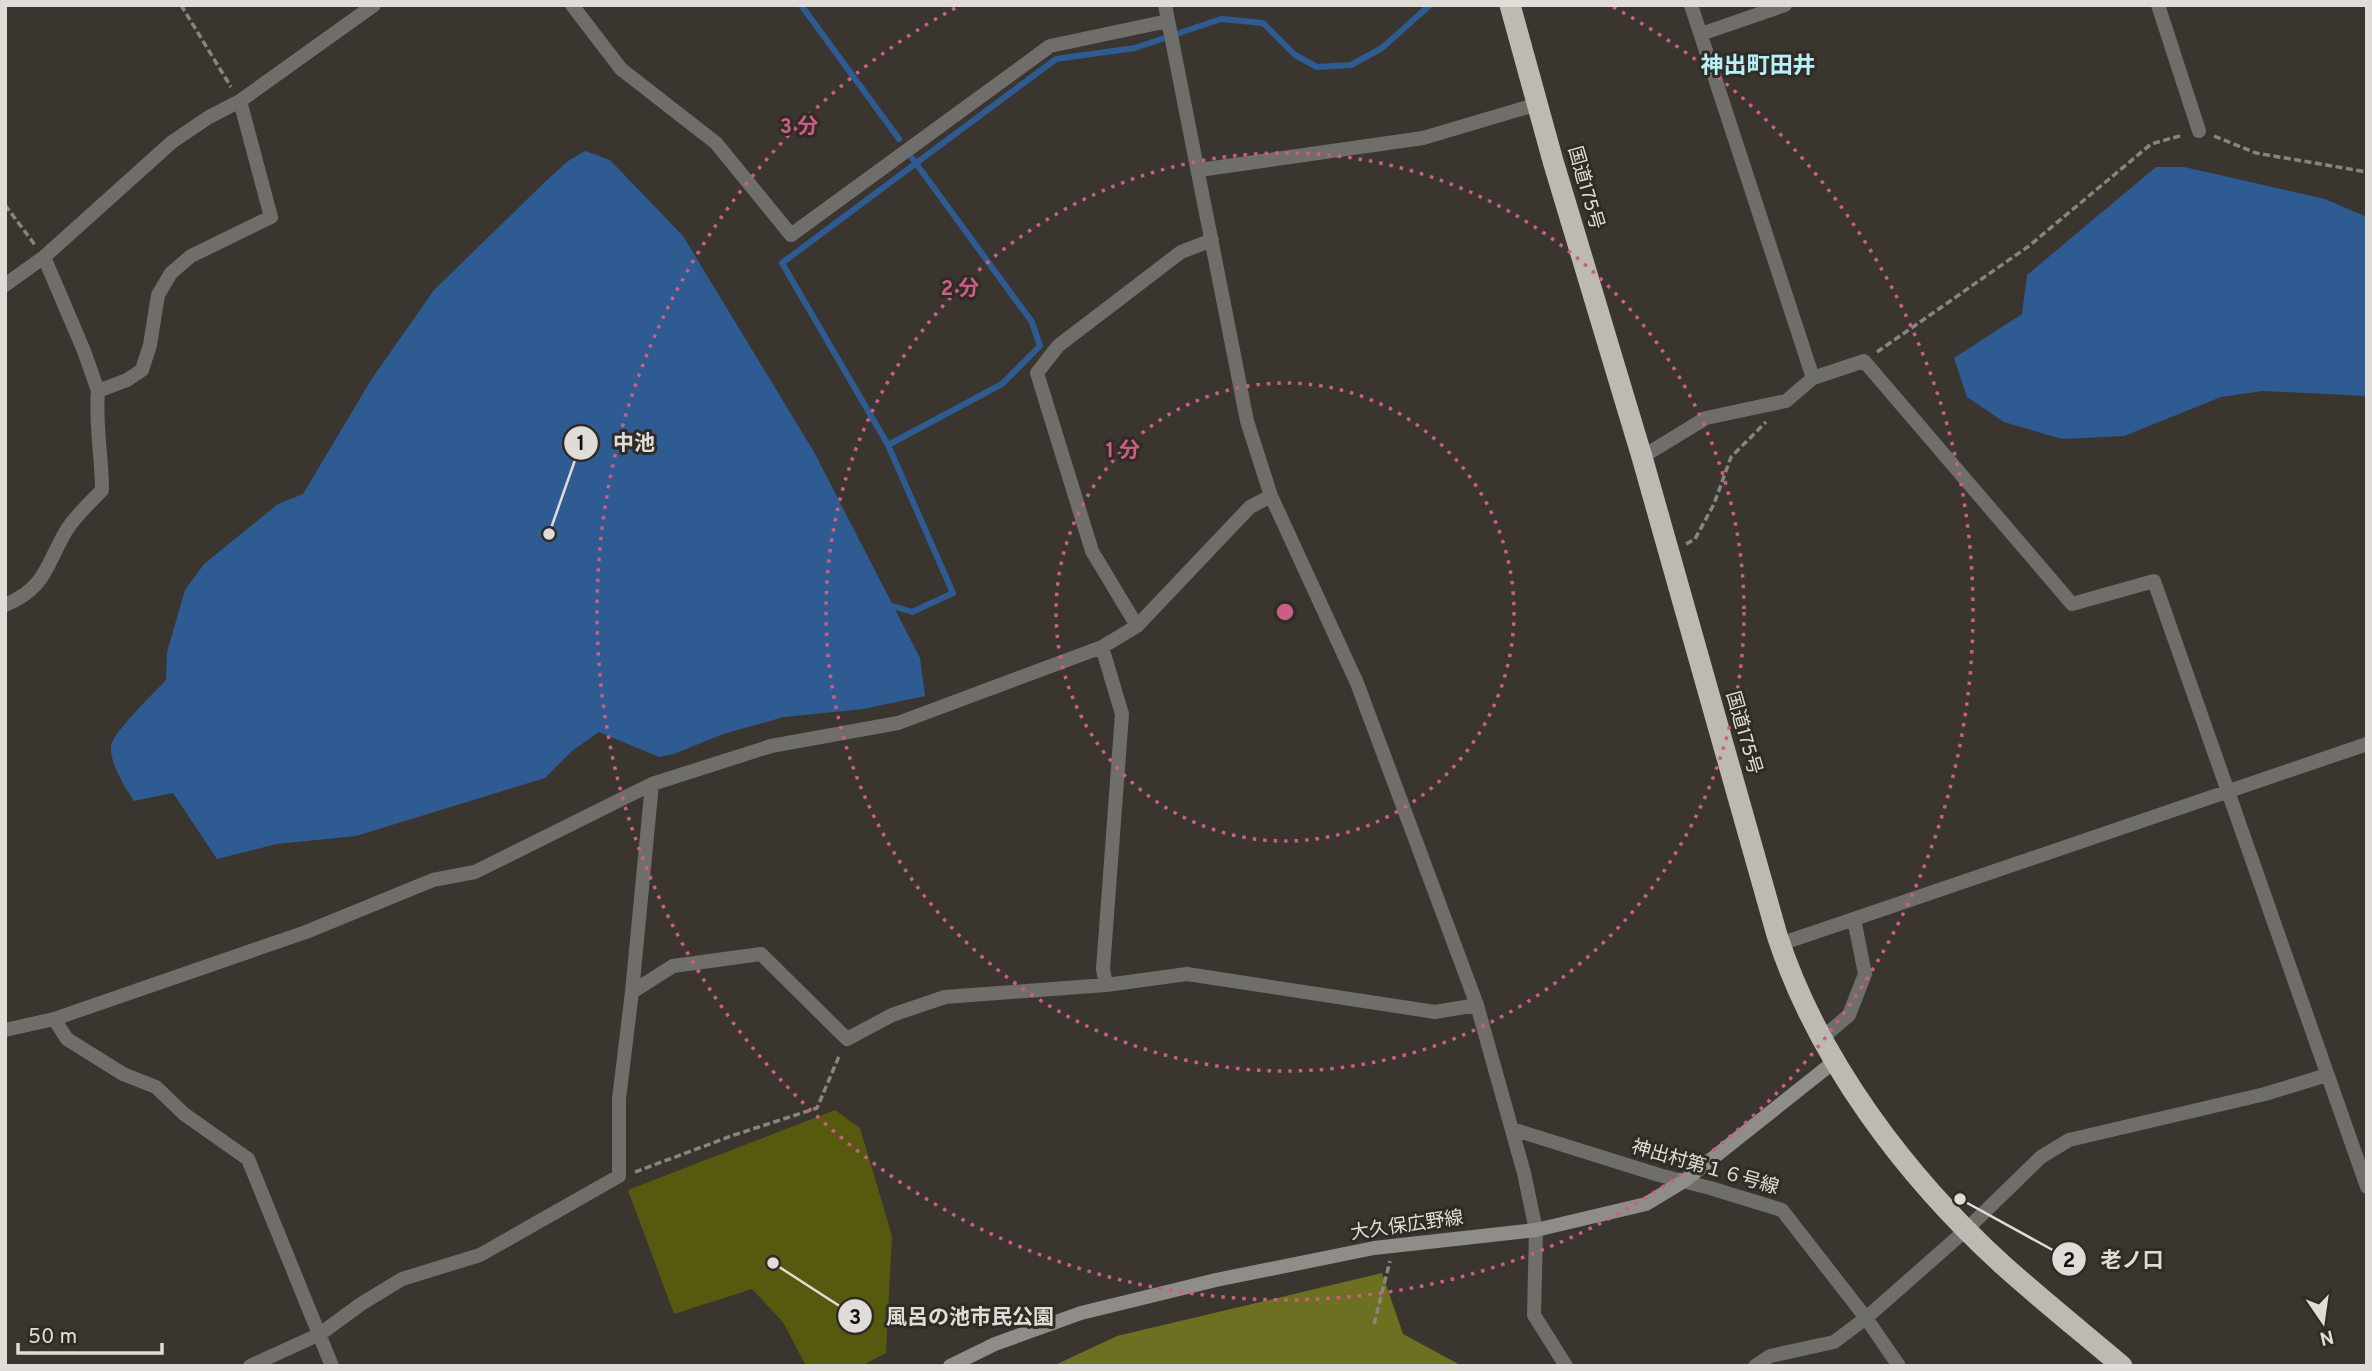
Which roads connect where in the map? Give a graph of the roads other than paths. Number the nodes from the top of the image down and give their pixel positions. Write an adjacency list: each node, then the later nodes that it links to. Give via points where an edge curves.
1 (374, 5): 10 (street)
2 (572, 5): 8 (street, via 621,69 716,143 791,236 1050,46)
3 (1165, 5): 8 (street)
4 (1510, 5): 11 (highway, 国道175号)
5 (1691, 5): 9 (street)
6 (1785, 5): 9 (street)
7 (2158, 5): 12 (street)
8 (1168, 21): 13 (street)
9 (1701, 34): 17 (street)
10 (240, 101): 15 (street, via 172,142); 18 (street, via 271,217 191,256 171,273 158,295 142,370)
11 (1538, 104): 13 (street, via 1423,138); 19 (highway, 国道175号)
12 (2199, 131)
13 (1199, 170): 14 (street)
14 (1212, 240): 20 (street, via 1247,421); 22 (street, via 1181,252 1058,345 1037,373 1092,551)
15 (44, 257): 16 (street); 18 (street)
16 (5, 285)
17 (1813, 378): 19 (street, via 1786,401 1706,418); 26 (street, via 1864,361 2072,604 2154,581)
18 (98, 391): 21 (street, via 102,490 67,529 40,582)
19 (1642, 457): 28 (highway, 国道175号)
20 (1271, 496): 22 (street, via 1250,508); 31 (street, via 1357,683)
21 (5, 605)
22 (1137, 626): 23 (street)
23 (1102, 647): 25 (street, via 898,723 771,746); 29 (street, via 1122,714)
24 (2367, 744): 26 (street)
25 (652, 784): 30 (street); 32 (street, via 475,872 433,880 306,932)
26 (2229, 791): 27 (street); 36 (street)
27 (1854, 919): 28 (street); 34 (street, via 1865,974 1849,1016)
28 (1780, 944): 34 (highway, 国道175号)
29 (1105, 985): 30 (street, via 945,997 892,1015 847,1040 761,954 673,966); 31 (street, via 1187,974 1435,1012)
30 (632, 992): 43 (street, via 619,1099 619,1176 480,1255 402,1279)
31 (1477, 1005): 37 (street)
32 (54, 1019): 33 (street); 43 (street, via 67,1039 156,1087 184,1114 248,1159)
33 (5, 1030)
34 (1821, 1039): 35 (highway, 国道175号)
35 (1835, 1061): 38 (street, 大久保広野線); 40 (highway, 国道175号, via 1915,1174)
36 (2327, 1075): 39 (street); 40 (street, via 2069,1140 2040,1157)
37 (1512, 1129): 38 (street, 神出村第１６号線); 41 (street)
38 (1684, 1181): 41 (street, 大久保広野線, via 1646,1204); 42 (street, 神出村第１６号線, via 1782,1210)
39 (2367, 1187)
40 (1967, 1229): 42 (street); 50 (highway, 国道175号)
41 (1536, 1230): 44 (street, 大久保広野線, via 1394,1246 1216,1280 1081,1313 995,1344); 47 (street, via 1534,1315)
42 (1866, 1318): 48 (street, via 1834,1342 1770,1356); 49 (street, 神出村第１６号線)
43 (320, 1335): 45 (street); 46 (street)
44 (959, 1364)
45 (250, 1366)
46 (332, 1366)
47 (1566, 1366)
48 (1755, 1366)
49 (1899, 1366)
50 (2122, 1366)

